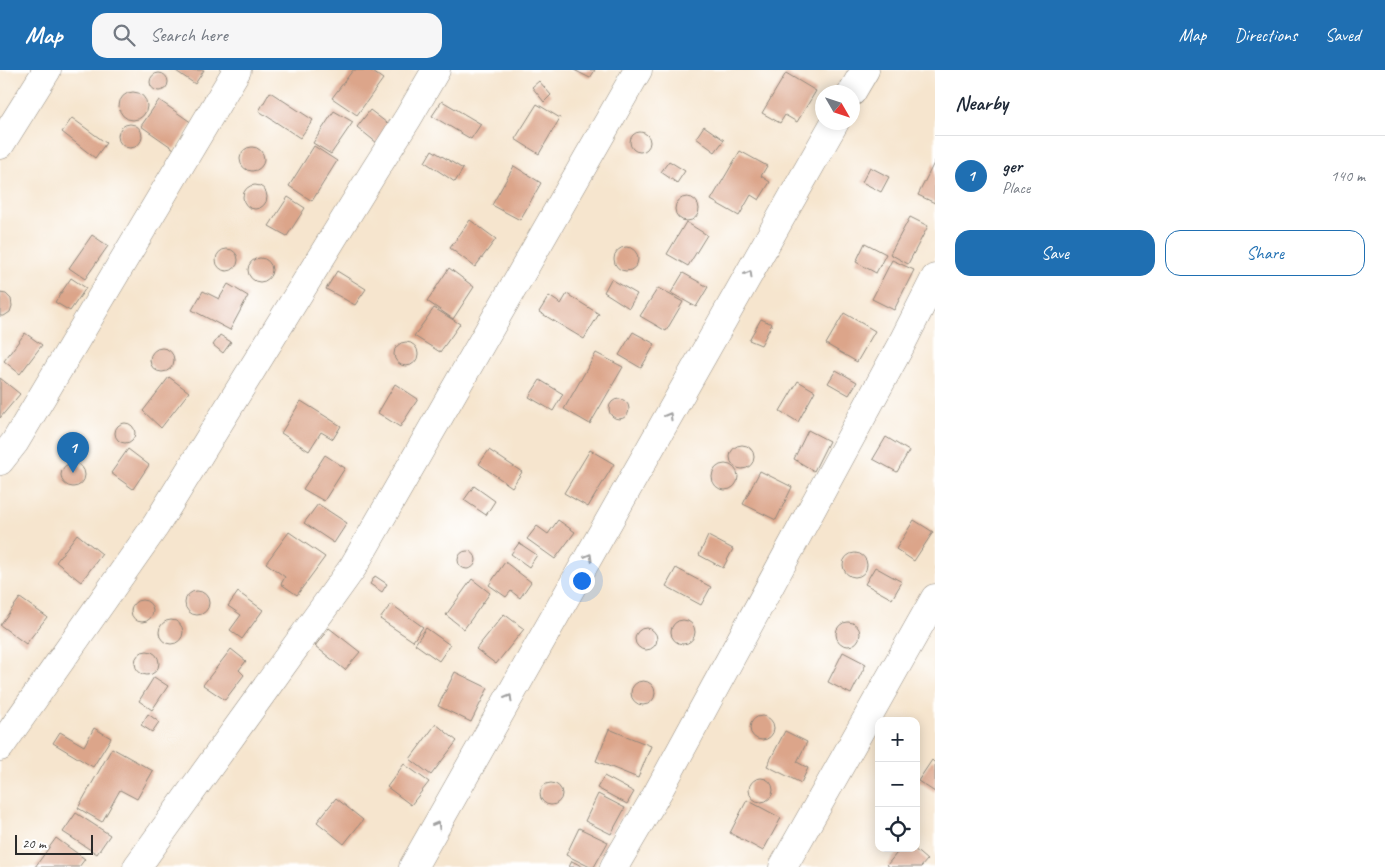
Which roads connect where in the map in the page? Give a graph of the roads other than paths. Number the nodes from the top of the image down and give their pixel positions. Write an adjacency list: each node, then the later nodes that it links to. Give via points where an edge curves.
1 (47, 70): 8 (street)
2 (237, 70): 10 (street, via 15,442)
3 (436, 70): 12 (street, via 156,524)
4 (638, 70): 13 (street, via 353,567)
5 (865, 70): 6 (street)
6 (856, 85)
7 (830, 130): 14 (street, one-way to 7)
8 (0, 145)
9 (935, 278): 15 (street, via 658,792)
10 (0, 461)
11 (935, 598): 16 (street)
12 (0, 747)
13 (137, 867)
14 (413, 867)
15 (614, 867)
16 (783, 867)

